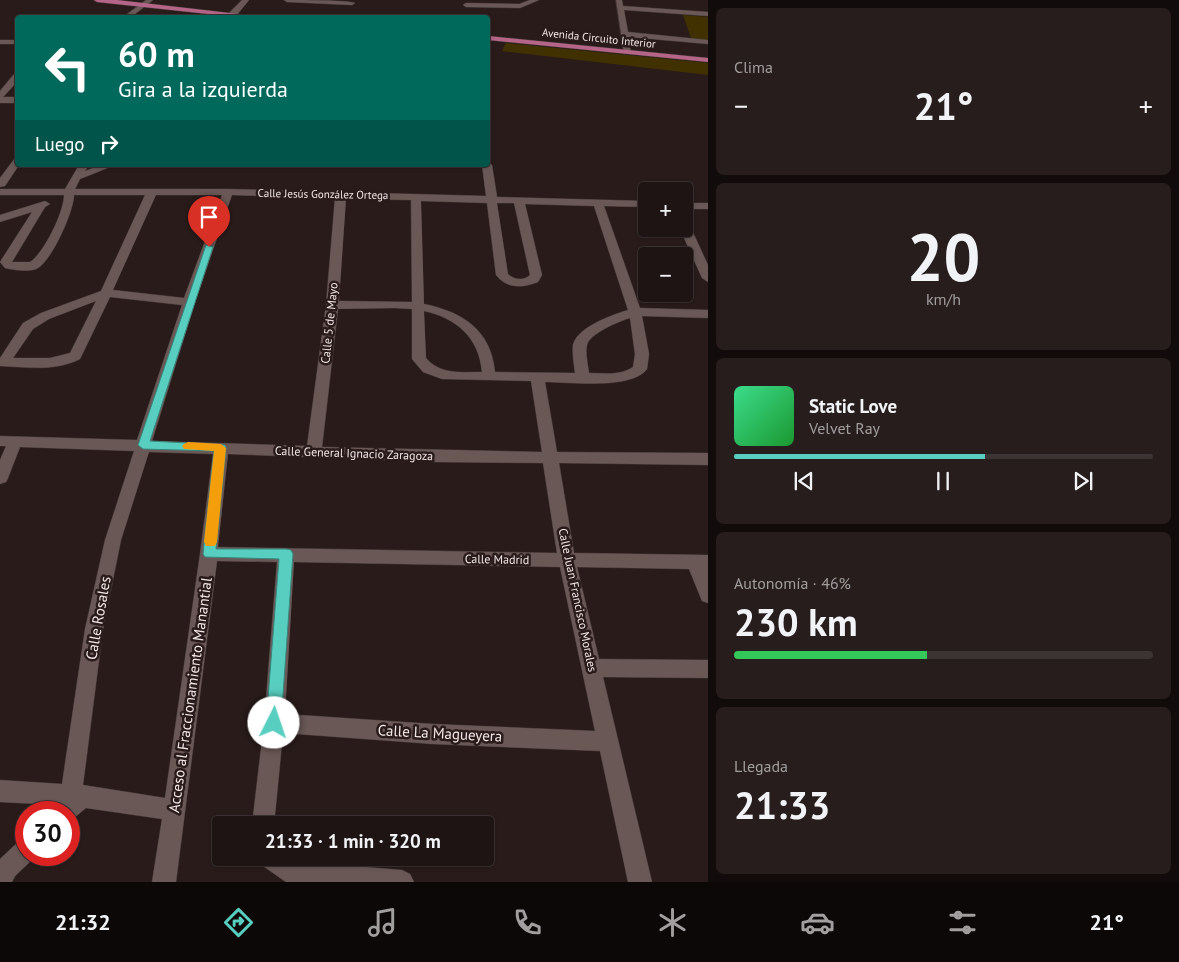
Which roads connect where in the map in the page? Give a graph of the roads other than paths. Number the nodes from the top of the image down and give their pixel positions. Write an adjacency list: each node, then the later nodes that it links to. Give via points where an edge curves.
1 (97, 0): 2 (main road)
2 (102, 0): 9 (main road)
3 (150, 0): 9 (street)
4 (246, 0): 16 (street)
5 (287, 0): 8 (street)
6 (536, 0): 10 (street, via 520,6)
7 (619, 0): 11 (street)
8 (353, 2): 12 (street)
9 (143, 5): 15 (street); 16 (main road)
10 (466, 5)
11 (620, 8): 13 (street); 19 (street)
12 (347, 10)
13 (674, 12): 14 (street); 17 (street)
14 (708, 14)
15 (129, 15)
16 (228, 15)
17 (676, 21)
18 (678, 30): 20 (street)
19 (625, 34): 20 (street); 25 (street)
20 (681, 39): 24 (street)
21 (490, 40): 25 (main road, Avenida Circuito Interior)
22 (0, 42): 23 (street)
23 (15, 42)
24 (708, 42)
25 (627, 52): 26 (main road, Avenida Circuito Interior)
26 (708, 60)
27 (15, 79): 28 (street)
28 (0, 98): 29 (street)
29 (15, 100)
30 (15, 164): 35 (street)
31 (83, 167): 34 (street)
32 (106, 167): 34 (street)
33 (487, 167): 40 (street)
34 (72, 185): 35 (street, Calle Jesús González Ortega); 36 (street, Calle Jesús González Ortega); 44 (street); 44 (street, via 62,224 36,264 9,266 6,262)
35 (0, 187)
36 (152, 192): 37 (street, Calle Jesús González Ortega); 52 (street)
37 (228, 192): 38 (street, Calle Jesús González Ortega); 53 (street, Calle Rosales)
38 (341, 195): 39 (street, Calle Jesús González Ortega); 54 (street, Calle 5 de Mayo)
39 (416, 196): 40 (street, Calle Jesús González Ortega); 55 (street)
40 (492, 199): 41 (street, Calle Jesús González Ortega); 41 (street, via 502,275 510,282 520,283 534,279 536,275)
41 (519, 200): 42 (street, Calle Jesús González Ortega)
42 (598, 203): 43 (street, Calle Jesús González Ortega); 56 (street)
43 (638, 204)
44 (41, 206): 49 (street)
45 (693, 206): 46 (street)
46 (708, 206)
47 (693, 208): 48 (street)
48 (708, 213)
49 (0, 219)
50 (689, 237): 51 (street)
51 (708, 278)
52 (106, 293): 53 (street); 58 (street, via 45,316 28,326); 58 (street, via 75,356 68,361)
53 (190, 302): 63 (street, Calle Rosales)
54 (332, 305): 55 (street); 65 (street, Calle 5 de Mayo)
55 (418, 306): 59 (street, via 447,313 476,336 484,349); 59 (street, via 419,359 424,366 442,376)
56 (635, 312): 57 (street); 61 (street, via 612,319 585,336 580,345); 61 (street, via 643,360 640,369 629,376 616,378)
57 (708, 314)
58 (2, 362)
59 (489, 376): 60 (street)
60 (537, 377): 61 (street); 66 (street, Calle Juan Francisco Morales)
61 (582, 377)
62 (7, 441): 63 (street, Calle General Ignacio Zaragoza); 68 (street)
63 (143, 445): 64 (street, Calle General Ignacio Zaragoza); 79 (street, Calle Rosales, via 113,540 94,629)
64 (221, 448): 65 (street, Calle General Ignacio Zaragoza); 69 (street, Acceso al Fraccionamiento Manantial)
65 (314, 451): 66 (street, Calle General Ignacio Zaragoza)
66 (550, 458): 67 (street, Calle General Ignacio Zaragoza); 71 (street, Calle Juan Francisco Morales)
67 (708, 459)
68 (0, 478)
69 (209, 554): 70 (street, Calle Madrid); 81 (street, Acceso al Fraccionamiento Manantial)
70 (286, 554): 71 (street, Calle Madrid); 76 (street)
71 (567, 560): 72 (street, Calle Madrid); 74 (street, Calle Juan Francisco Morales)
72 (701, 562): 73 (street)
73 (708, 596)
74 (593, 668): 75 (street); 77 (street, Calle Juan Francisco Morales)
75 (708, 669)
76 (274, 723): 77 (street, Calle La Magueyera); 82 (street)
77 (607, 741): 88 (street, Calle Juan Francisco Morales)
78 (0, 791): 79 (street)
79 (73, 801)
80 (80, 802): 81 (street)
81 (174, 810): 86 (street, Acceso al Fraccionamiento Manantial)
82 (264, 816)
83 (15, 860): 85 (street)
84 (281, 866): 87 (street, via 290,872)
85 (0, 881)
86 (164, 882)
87 (402, 882)
88 (640, 882)

